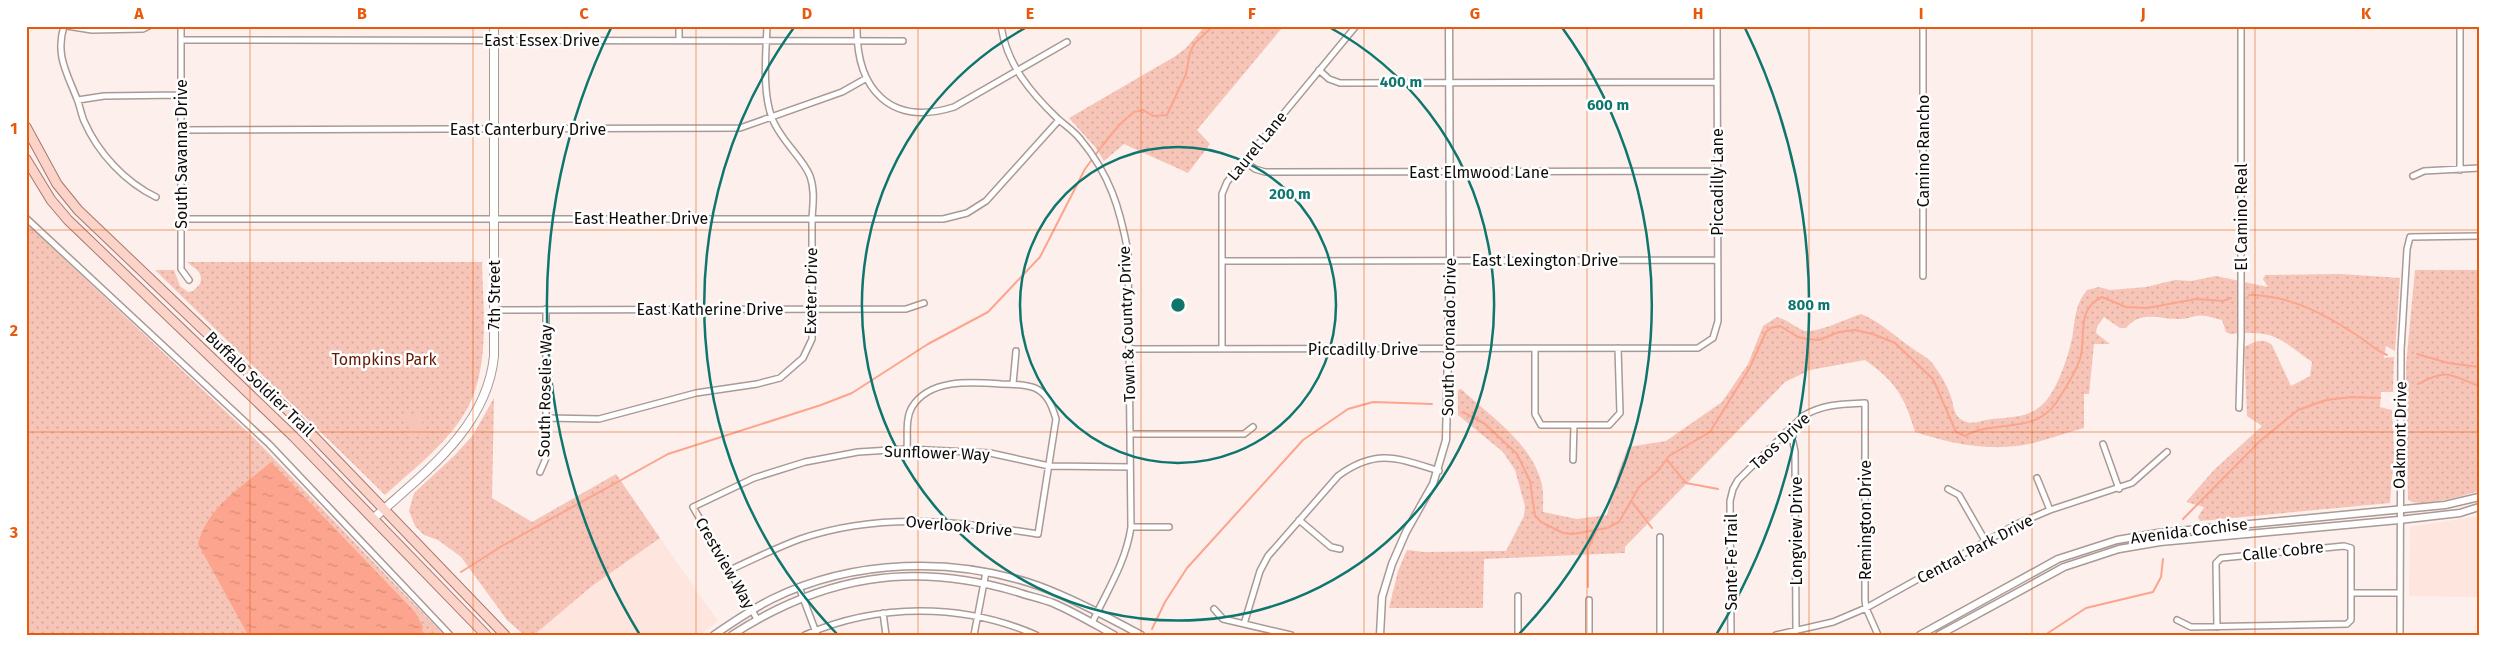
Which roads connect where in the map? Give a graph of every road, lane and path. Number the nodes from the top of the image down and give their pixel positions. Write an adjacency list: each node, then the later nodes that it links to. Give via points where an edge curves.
1 (66, 26): 2 (street, via 92,30 143,29); 28 (street, via 60,41 64,68)
2 (149, 26)
3 (181, 26): 15 (street, South Savanna Drive)
4 (494, 26): 16 (main road, 7th Street)
5 (679, 26): 17 (street)
6 (767, 26): 20 (street, Exeter Drive)
7 (857, 26): 18 (street)
8 (1001, 26): 23 (street, Town & Country Drive, via 1003,42)
9 (1356, 26): 22 (street, Laurel Lane)
10 (1448, 26): 26 (street, South Coronado Drive)
11 (1717, 26): 25 (street, Piccadilly Lane)
12 (1923, 26): 50 (street, Camino Rancho)
13 (2241, 26): 65 (street, El Camino Real, via 2242,336)
14 (2460, 26): 37 (street)
15 (181, 40): 16 (street, East Essex Drive); 27 (street, South Savanna Drive)
16 (494, 40): 17 (street, East Essex Drive); 32 (main road, 7th Street)
17 (679, 40): 20 (street, East Essex Drive)
18 (856, 41): 19 (street, East Essex Drive); 20 (street, East Essex Drive); 24 (street)
19 (903, 41)
20 (767, 42): 29 (street, Exeter Drive, via 767,101)
21 (1067, 42): 23 (street)
22 (1319, 70): 26 (street, via 1340,83); 35 (street, Laurel Lane)
23 (1017, 71): 24 (street, via 954,106 936,112 905,111 875,94); 30 (street, Town & Country Drive, via 1032,94)
24 (865, 79): 29 (street, East Canterbury Drive, via 842,92)
25 (1717, 82): 26 (street); 38 (street, Piccadilly Lane)
26 (1450, 84): 39 (street, South Coronado Drive)
27 (181, 95): 28 (street, via 104,96); 33 (street, South Savanna Drive)
28 (78, 100): 41 (street, via 83,120 95,143 138,188)
29 (772, 118): 32 (street, East Canterbury Drive, via 740,128); 44 (street, Exeter Drive, via 810,175 814,199)
30 (1059, 120): 44 (street, East Heather Drive, via 986,200 966,213 943,219); 59 (street, Town & Country Drive, via 1080,139 1101,168 1121,213 1128,252)
31 (26, 127): 86 (main road, Buffalo Soldier Trail, via 57,184 78,210 298,420)
32 (494, 129): 33 (street, East Canterbury Drive); 43 (main road, 7th Street)
33 (181, 130): 45 (street, South Savanna Drive)
34 (26, 160): 89 (main road, Buffalo Soldier Trail, via 68,220)
35 (1244, 161): 39 (street, East Elmwood Lane, via 1265,172); 48 (street, Laurel Lane, via 1222,194)
36 (2479, 168): 37 (street)
37 (2460, 170): 40 (street, via 2424,171)
38 (1718, 171): 39 (street, East Elmwood Lane); 47 (street, Piccadilly Lane)
39 (1450, 172): 49 (street, South Coronado Drive)
40 (2413, 176)
41 (156, 197)
42 (26, 218): 119 (street, via 269,444)
43 (494, 218): 44 (street, East Heather Drive); 45 (street, East Heather Drive); 54 (main road, 7th Street)
44 (812, 218): 55 (street, Exeter Drive)
45 (182, 219): 51 (street, South Savanna Drive, via 181,269)
46 (2479, 236): 88 (street, Oakmont Drive, via 2410,237 2405,274)
47 (1717, 260): 49 (street, East Lexington Drive); 56 (street, Piccadilly Lane, via 1718,321)
48 (1222, 261): 49 (street, East Lexington Drive); 60 (street, Laurel Lane)
49 (1450, 261): 57 (street, South Coronado Drive)
50 (1923, 276)
51 (189, 280)
52 (924, 303): 55 (street, East Katherine Drive, via 906,309)
53 (546, 309): 54 (street, East Katherine Drive); 55 (street, East Katherine Drive); 66 (street, South Roselie Way)
54 (494, 310): 86 (main road, 7th Street, via 494,364 485,397 469,425 447,451)
55 (813, 310): 66 (street, Exeter Drive, via 812,339 803,358 780,378 696,393 600,419)
56 (1713, 338): 58 (street, Piccadilly Drive, via 1698,348)
57 (1449, 348): 60 (street, Piccadilly Drive); 61 (street, Piccadilly Drive); 77 (street, South Coronado Drive, via 1448,426)
58 (1618, 348): 61 (street, Piccadilly Drive); 67 (street, via 1620,413 1609,425)
59 (1130, 349): 60 (street, Piccadilly Drive); 70 (street, Town & Country Drive)
60 (1222, 349)
61 (1535, 349): 67 (street, via 1535,414 1541,425)
62 (1016, 351): 63 (street)
63 (1013, 384): 72 (street, via 968,382 939,387 924,396 913,406 908,417); 75 (street, via 1035,388 1051,402 1056,419)
64 (1865, 403): 69 (street, Taos Drive, via 1814,409); 107 (street, Remington Drive)
65 (2239, 408)
66 (547, 418): 78 (street, South Roselie Way, via 546,458)
67 (1574, 426): 74 (street)
68 (1254, 427): 70 (street, via 1244,434)
69 (1786, 432): 80 (street, Taos Drive); 118 (street, Longview Drive, via 1795,452)
70 (1130, 434): 76 (street, Town & Country Drive)
71 (2103, 444): 82 (street)
72 (907, 449): 75 (street, Sunflower Way, via 990,453); 84 (street, Sunflower Way, via 858,452 806,462 754,478)
73 (2167, 452): 82 (street, Central Park Drive, via 2132,483)
74 (1573, 460)
75 (1049, 466): 76 (street, Sunflower Way); 97 (street, Overlook Drive, via 1038,534 929,521 870,523 800,539)
76 (1130, 467): 92 (street, Town & Country Drive)
77 (1439, 471): 90 (street, via 1402,459 1376,457 1364,460 1338,476); 131 (street, South Coronado Drive, via 1392,564 1382,597)
78 (540, 472)
79 (2037, 478): 87 (street)
80 (1732, 489): 135 (street, Sante Fe Trail)
81 (1948, 489): 95 (street, via 1959,495)
82 (2119, 489): 87 (street, Central Park Drive)
83 (2479, 496): 88 (street, Avenida Cochise, via 2445,505)
84 (693, 507): 97 (street, Crestview Way)
85 (2479, 507): 91 (street, Avenida Cochise, via 2460,513)
86 (384, 509): 89 (main road, 7th Street); 121 (main road, Buffalo Soldier Trail)
87 (2050, 510): 95 (street, Central Park Drive)
88 (2399, 510): 91 (street, Oakmont Drive); 138 (street, Avenida Cochise, via 2158,533 2118,540 2058,559)
89 (374, 518): 120 (main road, Buffalo Soldier Trail)
90 (1299, 520): 96 (street, via 1331,547); 115 (street, via 1268,556 1260,571)
91 (2399, 520): 102 (street, Oakmont Drive); 139 (street, Avenida Cochise, via 2160,542 2119,549 2064,567)
92 (1131, 527): 93 (street); 109 (street, Town & Country Drive, via 1122,564)
93 (1169, 527)
94 (1660, 538): 134 (street)
95 (1986, 542): 107 (street, Central Park Drive)
96 (1340, 550)
97 (730, 570): 108 (street, Crestview Way)
98 (986, 572): 99 (street); 100 (street, via 952,567 866,569); 109 (street, via 1038,586)
99 (984, 582): 104 (street, via 908,574 859,581); 111 (street); 114 (street, via 1053,603)
100 (799, 587): 104 (street); 108 (street)
101 (2352, 593): 102 (street); 116 (street, via 2351,620 2347,624); 116 (street, Calle Cobre, via 2351,548 2344,546 2221,558 2216,563)
102 (2400, 593): 140 (street, Oakmont Drive)
103 (1518, 596): 132 (street)
104 (803, 597): 112 (street); 117 (street)
105 (1589, 600): 133 (street)
106 (1214, 608): 115 (street, via 1223,619)
107 (1866, 608): 118 (street, Central Park Drive, via 1833,622); 137 (street, Remington Drive)
108 (752, 610): 112 (street, Crestview Way); 122 (street)
109 (1097, 612): 114 (street, Town & Country Drive); 129 (street)
110 (883, 613): 111 (street, via 930,610); 117 (street, via 851,618); 125 (street)
111 (976, 616): 126 (street); 127 (street, via 1014,625)
112 (756, 619): 123 (street)
113 (2177, 620): 116 (street, via 2190,627)
114 (1092, 623): 128 (street)
115 (1244, 624): 130 (street)
116 (2217, 627)
117 (817, 632): 124 (street)
118 (1796, 632): 136 (street, Central Park Drive)
119 (450, 635)
120 (486, 635)
121 (505, 635)
122 (714, 635)
123 (732, 635)
124 (805, 635)
125 (886, 635)
126 (974, 635)
127 (1036, 635)
128 (1114, 635)
129 (1142, 635)
130 (1291, 635)
131 (1380, 635)
132 (1518, 635)
133 (1589, 635)
134 (1660, 635)
135 (1731, 635)
136 (1776, 635)
137 (1878, 635)
138 (1920, 635)
139 (1939, 635)
140 (2400, 635)

